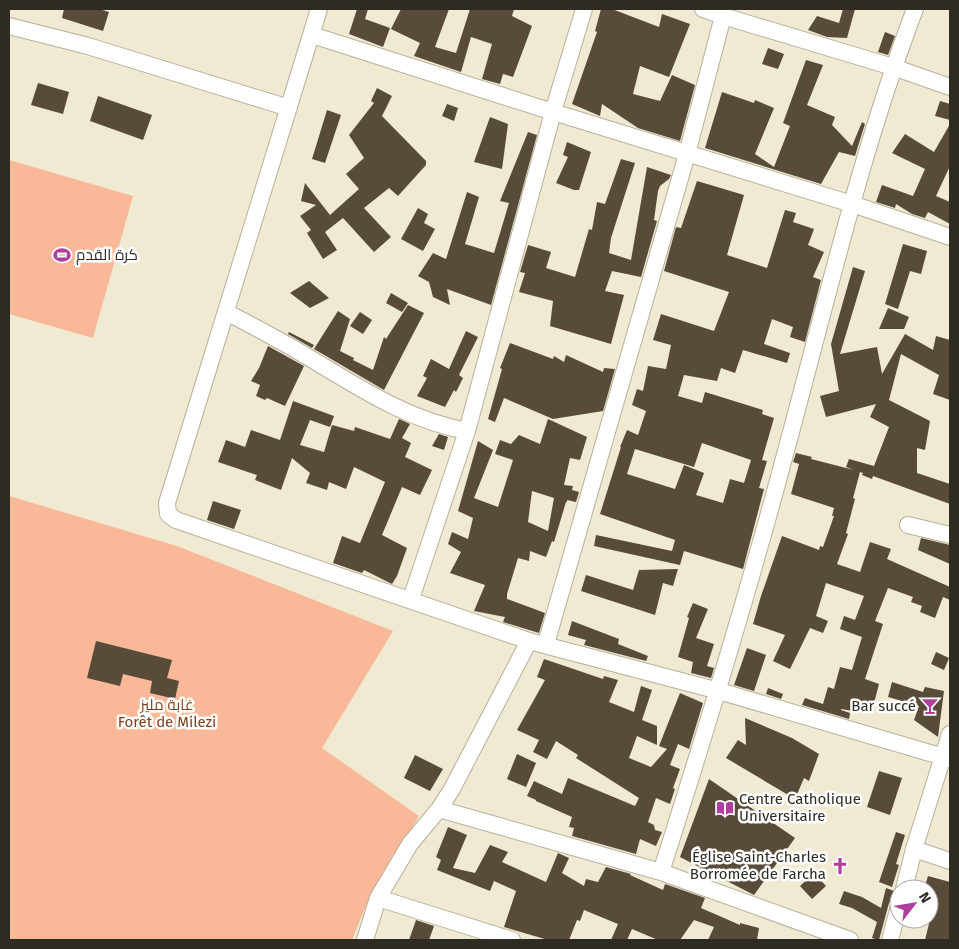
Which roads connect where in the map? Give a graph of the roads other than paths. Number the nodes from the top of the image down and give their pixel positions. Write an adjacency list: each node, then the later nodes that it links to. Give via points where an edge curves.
1 (319, 9): 7 (street)
2 (584, 9): 11 (street)
3 (703, 9): 5 (street)
4 (915, 9): 8 (street)
5 (723, 16): 8 (street); 12 (street)
6 (9, 26): 10 (street, via 88,46)
7 (312, 35): 10 (street); 11 (street)
8 (893, 67): 9 (street); 13 (street)
9 (950, 87)
10 (289, 108): 15 (street)
11 (553, 112): 12 (street); 16 (street)
12 (687, 154): 13 (street); 21 (street)
13 (852, 204): 14 (street); 22 (street)
14 (950, 237)
15 (226, 312): 16 (street, via 380,399 423,419); 19 (street, via 168,503 168,514 176,520)
16 (467, 431): 19 (street)
17 (908, 525): 18 (street)
18 (950, 535)
19 (411, 599): 20 (street)
20 (528, 640): 21 (street); 25 (street, via 461,774)
21 (546, 644): 22 (street)
22 (719, 691): 24 (street); 28 (street)
23 (950, 734): 24 (street)
24 (947, 758): 26 (street)
25 (439, 809): 28 (street); 30 (street, via 410,844)
26 (914, 848): 27 (street); 29 (street)
27 (950, 861)
28 (661, 872): 33 (street)
29 (906, 879)
30 (378, 898): 31 (street); 32 (street)
31 (365, 940)
32 (512, 940)
33 (850, 940)

